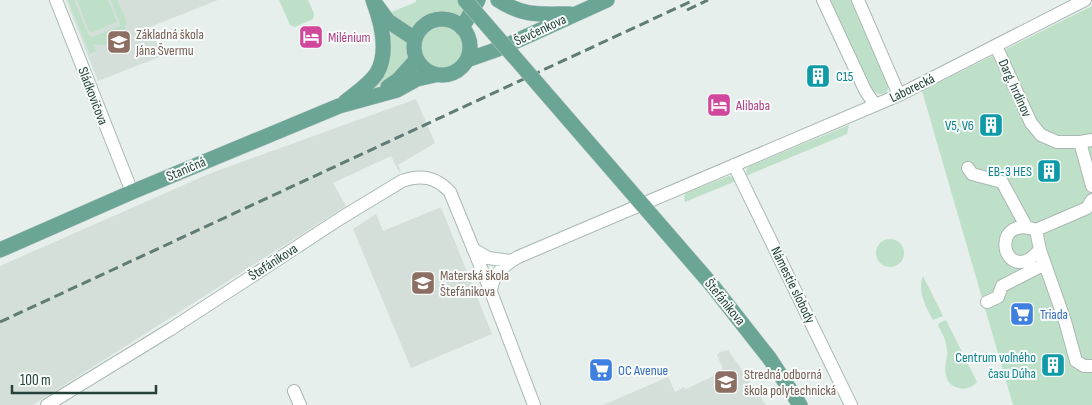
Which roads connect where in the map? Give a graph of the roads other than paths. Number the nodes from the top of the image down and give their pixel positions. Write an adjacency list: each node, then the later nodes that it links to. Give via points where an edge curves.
1 (56, 0): 26 (street, Sládkovičova)
2 (465, 0): 41 (main road, Štefánikova, bridge, via 711,284 770,359)
3 (478, 0): 11 (main road)
4 (498, 0): 10 (main road, via 529,14)
5 (607, 0): 10 (main road, Ševčenkova)
6 (823, 0): 20 (street)
7 (858, 0): 18 (street)
8 (1085, 0): 13 (street, Laborecká)
9 (374, 1): 12 (main road, via 388,21); 21 (main road, via 383,43 381,63 378,72 365,86)
10 (574, 14): 14 (main road, Ševčenkova)
11 (465, 32): 12 (main road, via 452,21 435,20 421,28); 14 (main road, via 478,43); 16 (main road, via 470,48)
12 (415, 39): 15 (main road)
13 (996, 46): 18 (street, Laborecká); 22 (street, Darg. hrdinov, via 1031,123 1041,135 1057,142)
14 (501, 48): 16 (main road, Ševčenkova)
15 (416, 60): 17 (main road); 19 (main road, via 398,80)
16 (467, 60): 17 (main road, via 452,74)
17 (435, 75): 19 (main road, Staničná, via 417,78 397,90)
18 (899, 95): 20 (street, Laborecká)
19 (375, 97): 21 (main road, Staničná)
20 (874, 105): 23 (street, Laborecká)
21 (339, 106): 26 (main road, Staničná)
22 (1086, 141): 25 (street)
23 (734, 165): 32 (street); 42 (street, Námestie slobody)
24 (968, 168): 28 (street, via 972,174 1002,182)
25 (1092, 186)
26 (132, 192): 30 (main road, Staničná)
27 (1092, 200): 28 (street, via 1087,208)
28 (1031, 228): 31 (street); 31 (street, via 1012,230 1006,239 1005,249 1013,260 1026,261)
29 (473, 249): 32 (street, via 488,258); 34 (street, Štefánikova); 38 (street, Štefánikova, via 445,186 428,178 402,181)
30 (0, 250)
31 (1040, 250): 33 (street)
32 (510, 261): 34 (street, via 496,275)
33 (1045, 264): 35 (street, via 1002,286 998,297); 36 (street, via 1076,361)
34 (491, 292): 40 (street, Štefánikova)
35 (987, 302)
36 (1092, 366)
37 (294, 391): 39 (street)
38 (47, 405)
39 (300, 405)
40 (534, 405)
41 (800, 405)
42 (851, 405)

